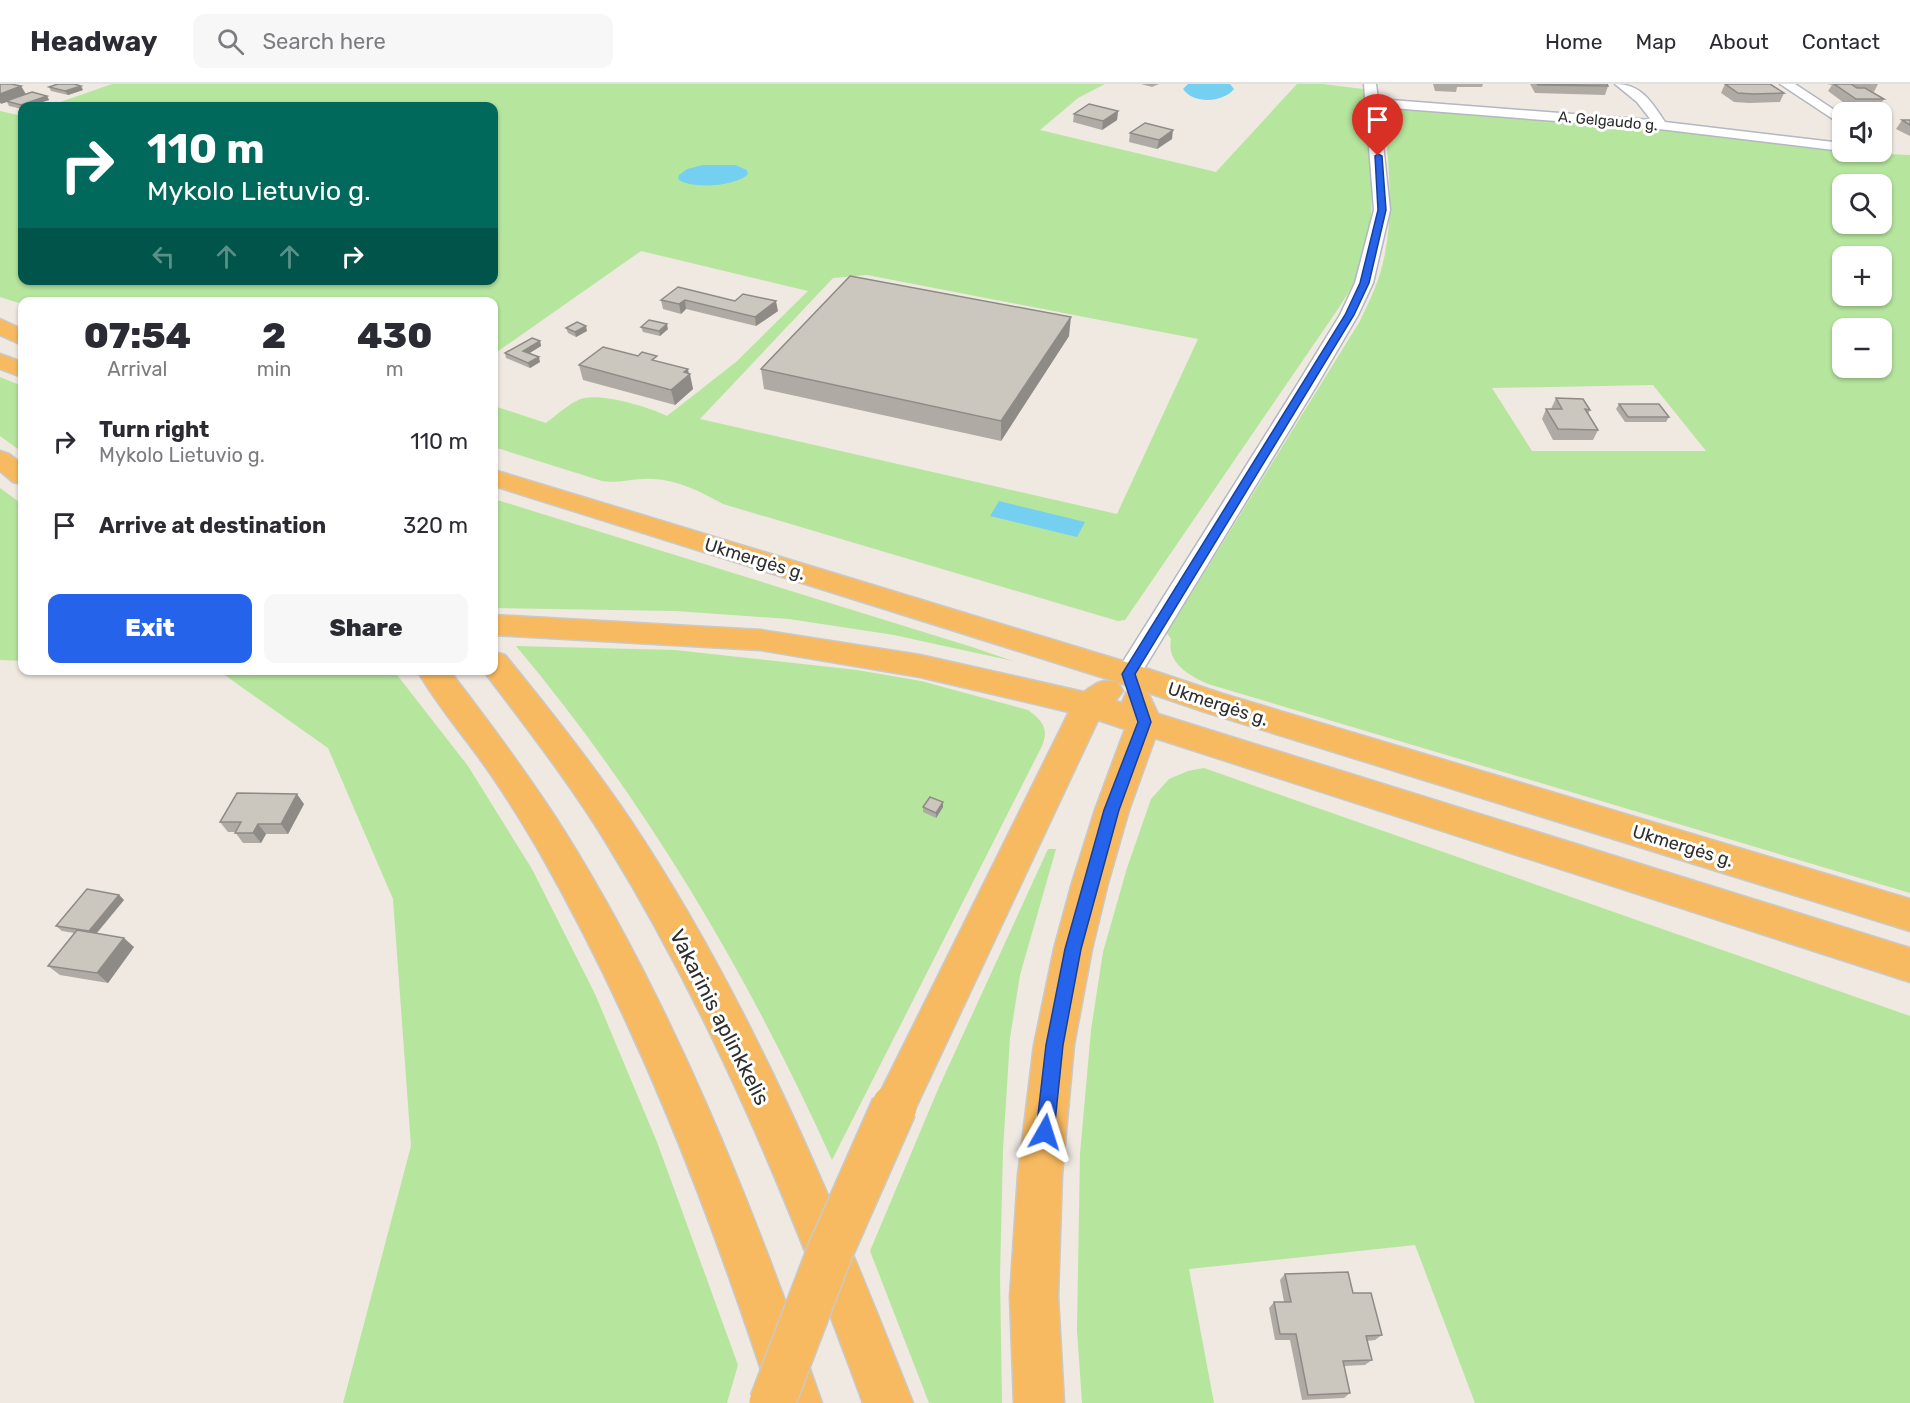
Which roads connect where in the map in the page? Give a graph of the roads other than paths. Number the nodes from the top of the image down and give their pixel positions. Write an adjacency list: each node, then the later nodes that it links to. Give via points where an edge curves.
1 (1621, 84): 5 (street, via 1642,99)
2 (1786, 84): 4 (street)
3 (1371, 93): 5 (street, A. Gelgaudo g.); 17 (street, via 1382,210 1364,283 1307,385)
4 (1832, 114)
5 (1659, 125): 6 (street, A. Gelgaudo g.)
6 (1832, 146)
7 (0, 324): 8 (highway); 9 (highway)
8 (18, 328)
9 (18, 335)
10 (0, 361): 11 (highway)
11 (18, 368)
12 (0, 459): 13 (highway)
13 (18, 473)
14 (498, 479): 17 (highway, Ukmergės g.)
15 (498, 625): 19 (highway, via 761,640 920,666)
16 (498, 668): 25 (highway, Vakarinis aplinkkelis, via 595,795 650,883 724,1018 788,1152)
17 (1128, 674): 19 (highway); 20 (highway); 21 (highway, Ukmergės g.)
18 (436, 675): 24 (highway, via 516,783 611,945 689,1110 758,1281)
19 (1089, 705): 20 (highway); 23 (highway, bridge, via 843,1217)
20 (1144, 722): 22 (highway); 26 (highway, via 1090,883 1054,1045 1040,1176 1034,1298)
21 (1910, 915)
22 (1910, 965)
23 (772, 1403)
24 (797, 1403)
25 (888, 1403)
26 (1039, 1403)

